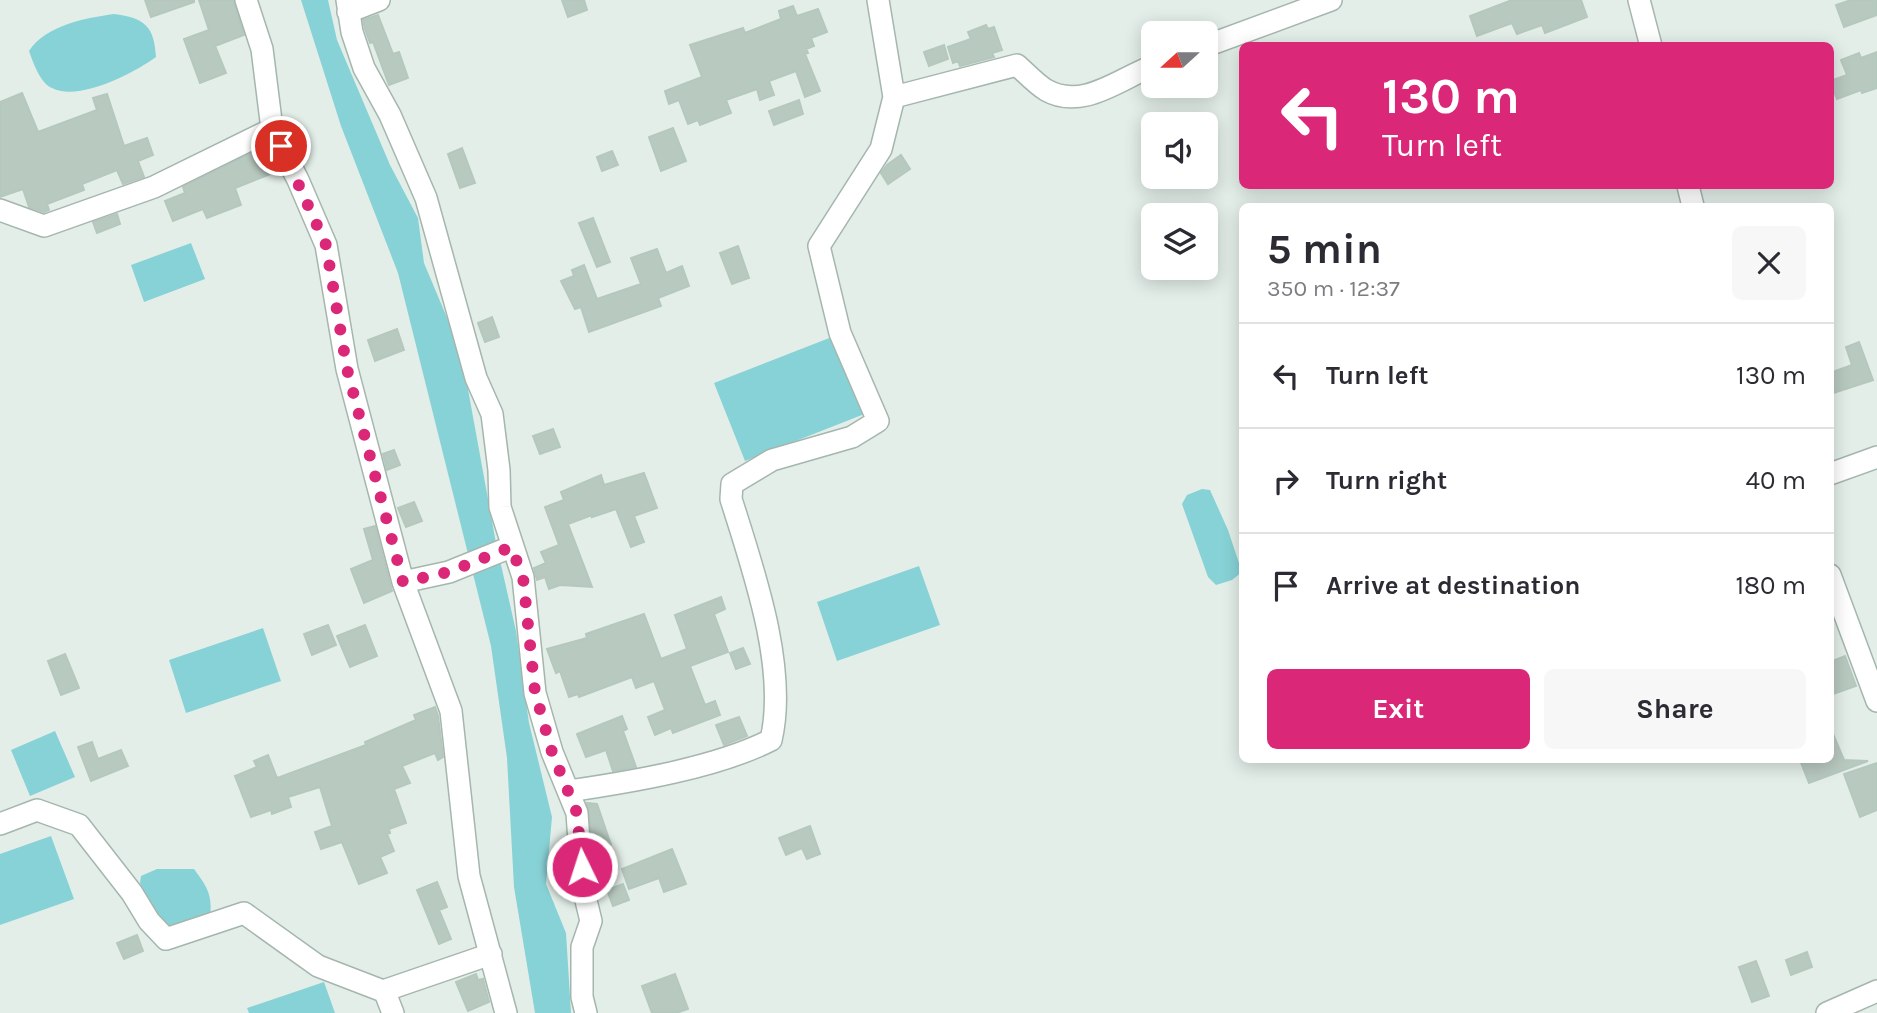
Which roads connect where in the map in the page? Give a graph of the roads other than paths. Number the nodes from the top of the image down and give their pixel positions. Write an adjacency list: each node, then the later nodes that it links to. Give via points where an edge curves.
1 (246, 0): 11 (street, via 262,49)
2 (379, 0): 6 (street)
3 (878, 0): 10 (street)
4 (1331, 0): 7 (street)
5 (1639, 0): 8 (street)
6 (347, 6): 15 (street, via 364,68 426,198 476,378 492,414)
7 (1218, 42)
8 (1650, 42)
9 (1141, 70): 10 (street, via 1098,94 1063,96 1046,90 1017,65)
10 (894, 97): 19 (street, via 881,149 819,246 840,333 878,421 852,437 772,460 732,484 731,499 768,624 776,722 771,740 744,754)
11 (272, 129): 12 (street, via 153,187 44,226); 16 (street, via 326,245 347,369)
12 (0, 210)
13 (1877, 457): 14 (street)
14 (1834, 473)
15 (508, 548): 16 (street, via 449,572); 19 (street, via 523,577 535,692)
16 (403, 582): 21 (street, via 451,711 469,876)
17 (1834, 586): 18 (street)
18 (1877, 702)
19 (569, 791): 26 (street, via 577,813 582,884 592,921 582,947)
20 (0, 824): 22 (street, via 37,810 79,825 166,939 244,912 318,966)
21 (491, 954): 22 (street); 25 (street)
22 (384, 990): 24 (street)
23 (1877, 991): 27 (street)
24 (394, 1013)
25 (506, 1013)
26 (586, 1013)
27 (1826, 1013)

